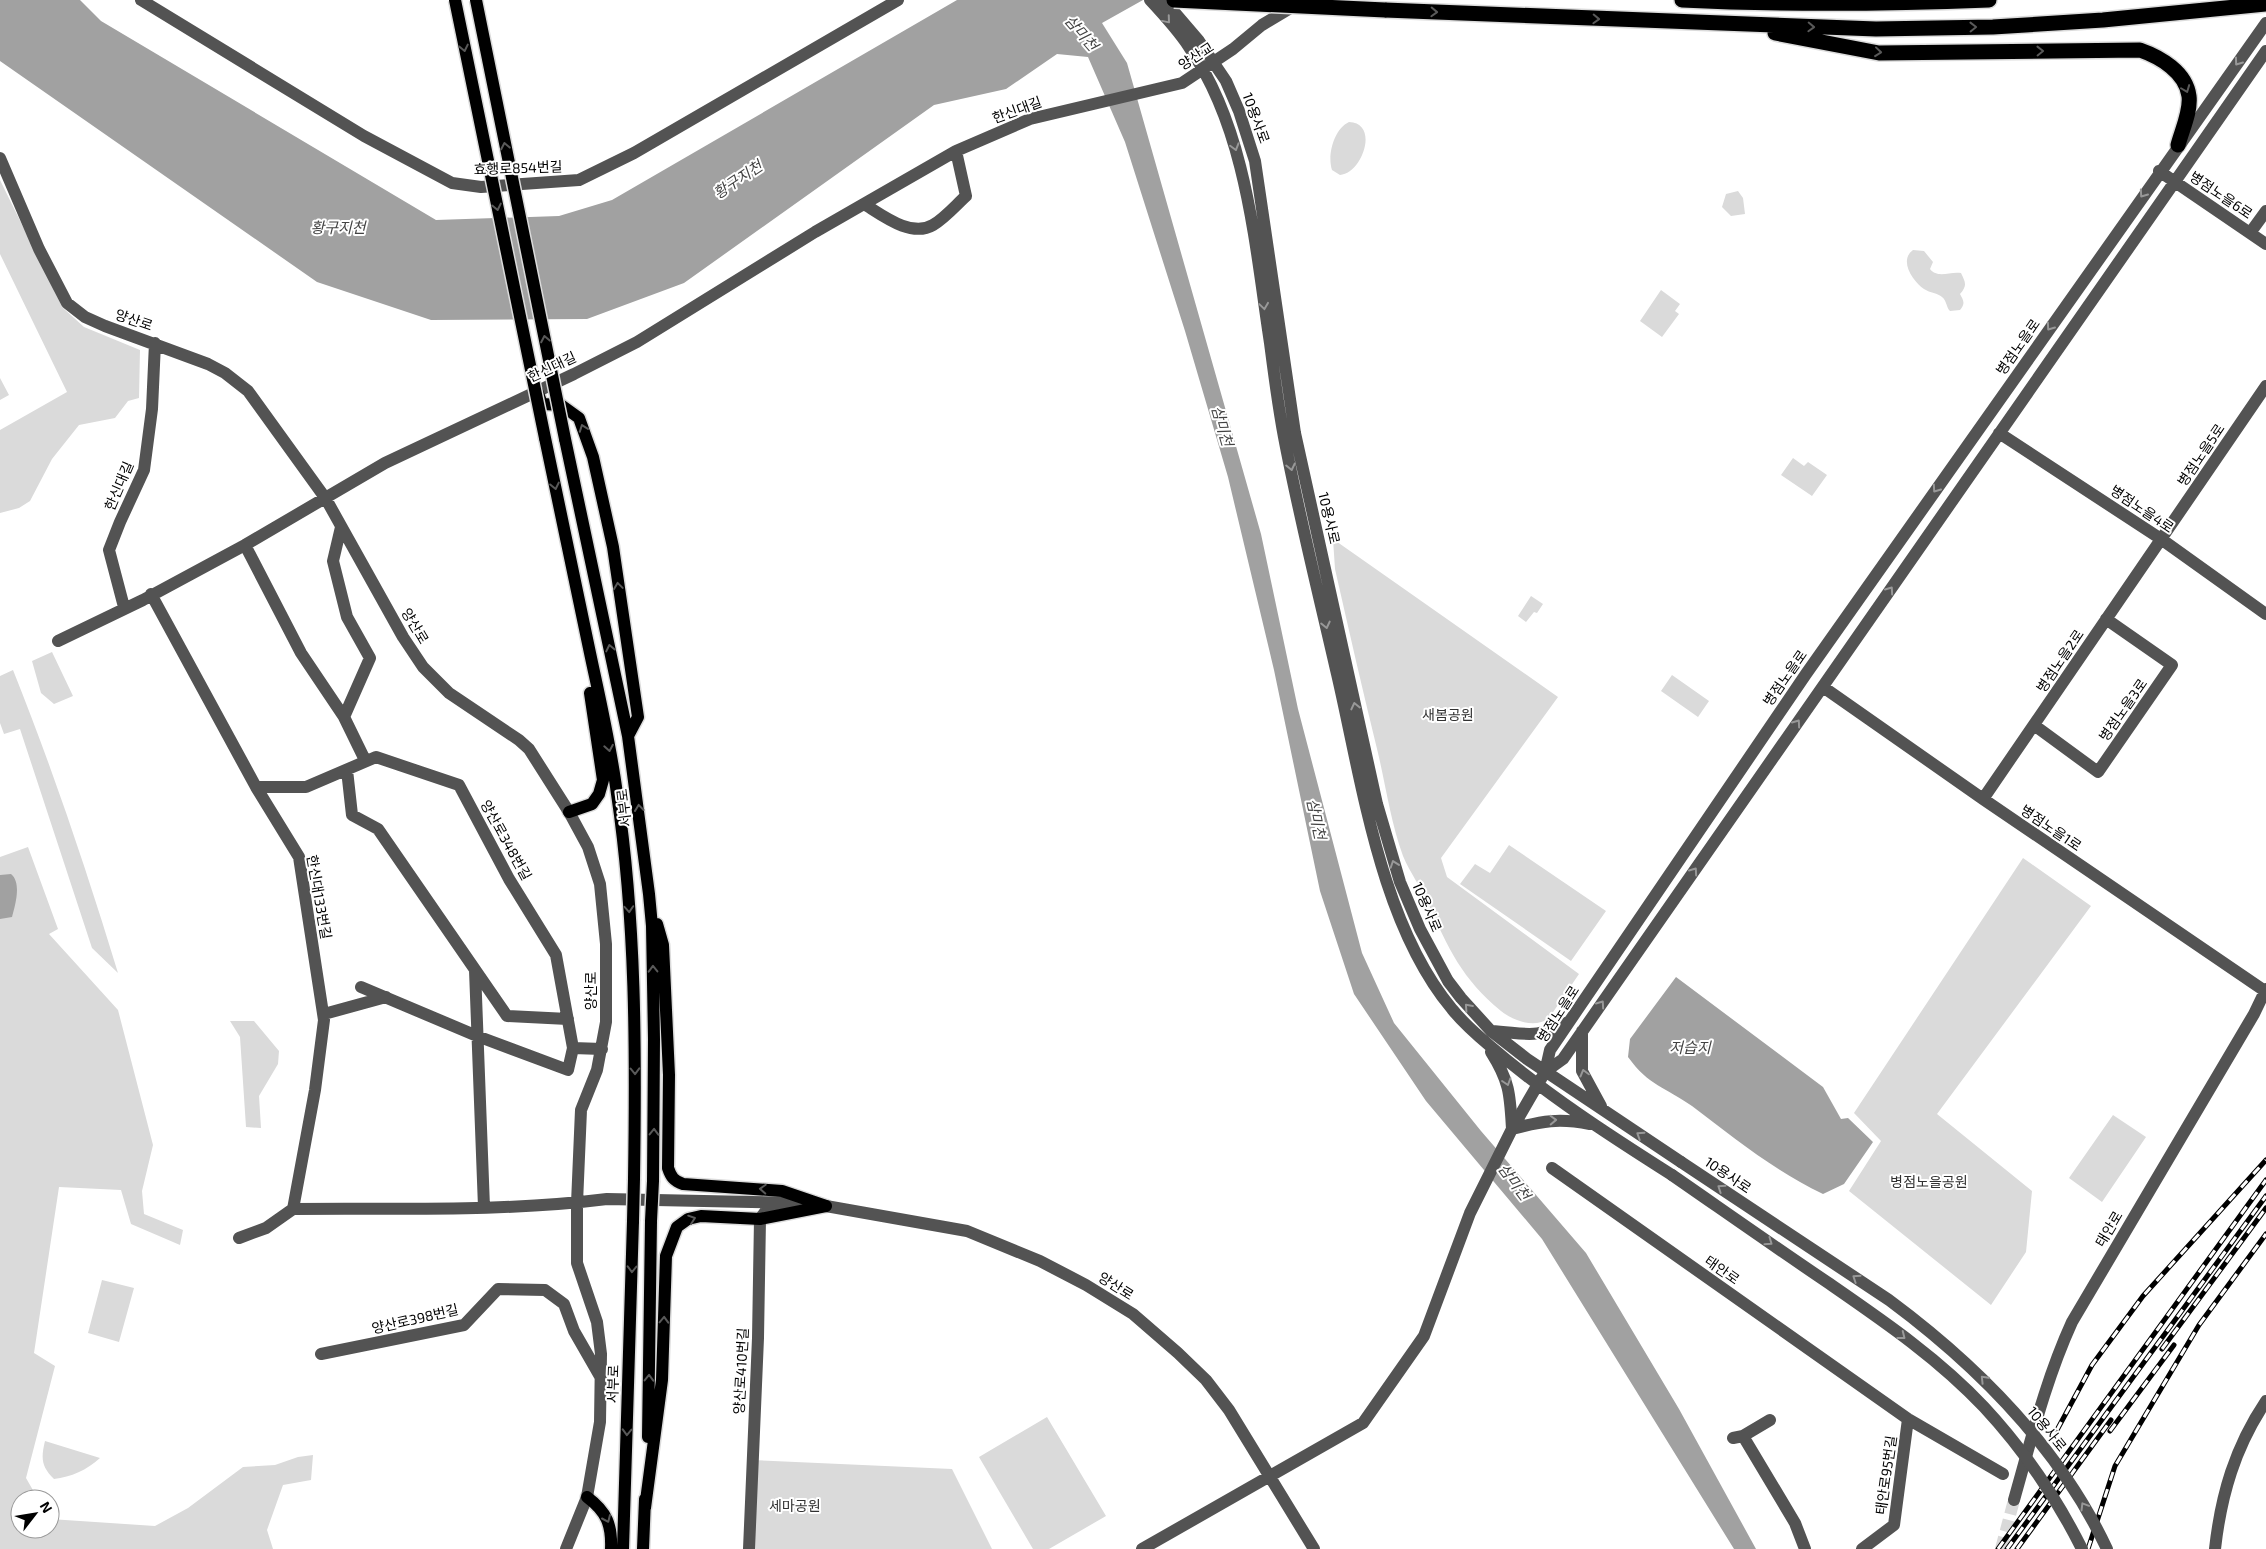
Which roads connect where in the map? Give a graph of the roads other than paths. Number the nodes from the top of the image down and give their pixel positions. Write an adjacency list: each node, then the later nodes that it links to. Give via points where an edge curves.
1 (141, 0): 4 (street, 효행로854번길, via 364,136 452,183 480,187 579,180 634,153)
2 (455, 0): 48 (main road, 서부로, one-way to 48, bridge)
3 (476, 0): 59 (main road, 서부로, one-way to 3, bridge)
4 (898, 0)
5 (1150, 0): 15 (street, 10용사로, one-way to 15)
6 (1164, 0): 15 (street, 10용사로)
7 (1174, 0): 14 (highway, one-way to 14, bridge)
8 (1303, 0): 17 (street, 양산교, via 1262,25)
9 (1682, 0): 11 (highway, via 1765,4)
10 (1989, 0): 11 (highway, via 1905,4)
11 (1830, 2)
12 (2266, 4): 14 (highway, one-way to 12, via 1905,29 1993,27)
13 (2266, 22): 22 (street, 병점노을로, one-way to 22)
14 (1727, 24): 24 (highway, one-way to 24, via 1879,53 2140,50 2166,63 2184,84 2189,96)
15 (1189, 37): 17 (street, 10용사로); 18 (street, 10용사로)
16 (2266, 51): 23 (street, 병점노을로)
17 (1214, 62): 18 (street, 양산교); 20 (street, 10용사로)
18 (1203, 69): 19 (street, 양산교, via 1171,86); 21 (street, 10용사로)
19 (1091, 104): 25 (street, 한신대길, via 1030,119)
20 (1239, 111): 21 (street, via 1230,108); 76 (street, 10용사로, one-way to 20, via 1436,962 1400,882 1389,849 1295,433 1255,161)
21 (1224, 118): 76 (street, 10용사로, one-way to 76, via 1239,161 1251,219 1284,435 1382,864 1419,960 1452,1010)
22 (2193, 124): 23 (street, via 2195,130); 24 (street, 병점노을로)
23 (2207, 135): 28 (street, 병점노을로)
24 (2178, 145): 27 (street, 병점노을로)
25 (956, 151): 29 (street, 한신대길); 29 (street, via 966,196 932,226 917,228 892,223)
26 (0, 158): 35 (street, 양산로, via 67,303 85,317)
27 (2159, 171): 28 (street, 병점노을6로); 31 (street, 병점노을로, one-way to 31)
28 (2175, 182): 32 (street, 병점노을로); 33 (street, 병점노을6로)
29 (864, 204): 39 (street, 한신대길, via 637,342)
30 (2266, 211): 33 (street)
31 (2128, 215): 32 (street, via 2136,215); 36 (street, 병점노을로, one-way to 36)
32 (2144, 225): 37 (street, 병점노을로)
33 (2250, 233): 34 (street, 병점노을6로)
34 (2266, 244)
35 (155, 343): 43 (street, 양산로, via 217,368 248,391); 49 (street, 한신대길, via 152,409 144,470 109,550)
36 (2021, 368): 37 (street, via 2023,377); 41 (street, 병점노을로)
37 (2036, 381): 40 (street, 병점노을로)
38 (2265, 390): 45 (street, 병점노을5로)
39 (537, 391): 43 (street, 한신대길, via 385,463); 59 (main road, one-way to 39, via 638,717 613,547 593,457 579,418 561,405 542,404)
40 (1999, 433): 42 (street, 병점노을로); 45 (street, 병점노을4로)
41 (1950, 469): 42 (street, via 1964,474); 51 (street, 병점노을로, one-way to 51)
42 (1966, 482): 53 (street, 병점노을로, one-way to 42)
43 (326, 499): 44 (street, 양산로); 46 (street, 한신대길)
44 (341, 527): 56 (street, via 333,561 346,617 370,658); 65 (street, 양산로, via 402,637 423,667 449,693 524,744)
45 (2161, 539): 50 (street, 병점노을4로); 52 (street, 병점노을2로)
46 (245, 545): 47 (street, 한신대길); 56 (street, via 301,653)
47 (151, 594): 49 (street, 한신대길); 63 (street, 한신대133번길)
48 (579, 601): 65 (main road, via 603,780 592,804); 105 (main road, 서부로, one-way to 105, bridge, via 618,794 633,977 636,1092)
49 (124, 607): 54 (street, 한신대길)
50 (2266, 614)
51 (1846, 617): 53 (street, via 1854,629); 58 (street, 병점노을로)
52 (2106, 619): 57 (street, 병점노을2로); 57 (street, 병점노을3로, via 2172,665 2167,673 2098,772)
53 (1862, 630): 55 (street, 병점노을로)
54 (58, 640)
55 (1823, 687): 60 (street, 병점노을로, one-way to 55); 64 (street, 병점노을1로)
56 (344, 717): 61 (street)
57 (2034, 725): 64 (street, 병점노을2로)
58 (1765, 734): 60 (street, via 1773,733 1780,738); 73 (street, 병점노을로)
59 (628, 736): 66 (main road, 서부로, one-way to 59)
60 (1781, 746): 74 (street, 병점노을로, one-way to 60)
61 (365, 760): 62 (street); 72 (street, 양산로348번길, via 376,757 459,785 509,878 556,955)
62 (347, 770): 63 (street, via 306,787); 67 (street, via 352,815 378,829)
63 (256, 787): 71 (street, 한신대133번길, via 299,857)
64 (1983, 799): 69 (street, 병점노을1로)
65 (569, 812): 78 (street, 양산로, via 588,847 600,884 606,944 606,1022)
66 (649, 894): 88 (main road, one-way to 66, via 782,1191 683,1184 671,1176 668,1168 669,1075 663,945); 102 (main road, 서부로, one-way to 66, bridge, via 654,1038)
67 (475, 970): 72 (street, via 507,1016); 75 (street)
68 (362, 987): 70 (street)
69 (2266, 990): 101 (street, 태안로, via 2072,1322 2057,1355)
70 (386, 997): 71 (street); 75 (street)
71 (324, 1014): 89 (street, 한신대133번길, via 315,1090)
72 (568, 1019): 77 (street, 양산로348번길)
73 (1570, 1021): 74 (street, via 1576,1031); 76 (street, via 1535,1035); 79 (street, 병점노을로, via 1550,1050)
74 (1582, 1031): 79 (street, 병점노을로, via 1563,1058); 81 (street, one-way to 74, via 1582,1071)
75 (478, 1036): 77 (street, via 568,1070); 87 (street)
76 (1492, 1039): 79 (street, 10용사로); 80 (street, 10용사로); 83 (street, one-way to 83, via 1509,1088)
77 (573, 1048): 78 (street)
78 (602, 1049): 85 (street, 양산로, via 581,1110)
79 (1545, 1072): 80 (street); 81 (street, 10용사로)
80 (1538, 1085): 82 (street, 10용사로); 83 (street)
81 (1603, 1111): 113 (street, 10용사로, one-way to 81, bridge, via 2074,1490 2037,1438 1970,1365 1889,1300)
82 (1594, 1125): 83 (street, one-way to 82, via 1552,1120); 112 (street, 10용사로, one-way to 112, bridge, via 1870,1312 1963,1386 2004,1430 2048,1487)
83 (1512, 1130): 99 (street, via 1470,1213 1424,1336 1363,1423)
84 (1552, 1168): 96 (street, 태안로)
85 (577, 1203): 86 (street, 양산로, via 607,1200); 87 (street); 93 (street, via 577,1263 597,1322)
86 (778, 1203): 88 (street, 양산로); 90 (street)
87 (484, 1206): 89 (street)
88 (826, 1206): 90 (main road); 99 (street, 양산로, via 967,1231 1040,1261 1086,1285 1133,1314 1206,1380)
89 (292, 1209): 91 (street, via 266,1228)
90 (760, 1219): 102 (main road, one-way to 90, via 662,1380 666,1256 670,1241 677,1227 688,1219 701,1216); 107 (street, 양산로410번길)
91 (239, 1238)
92 (321, 1354): 93 (street, 양산로398번길, via 464,1325 498,1289 545,1290 564,1304 574,1331)
93 (601, 1378): 100 (street, via 598,1444)
94 (2266, 1401): 95 (street)
95 (2262, 1416): 114 (street, via 2235,1458 2225,1486)
96 (1908, 1419): 98 (street, 태안로); 111 (street, 태안로95번길, via 1894,1525)
97 (1770, 1420): 110 (street, via 1738,1437 1795,1523)
98 (2003, 1474)
99 (1271, 1477): 108 (street); 109 (street, 양산로)
100 (587, 1497): 103 (street); 104 (main road, one-way to 104, via 607,1517 612,1531)
101 (2014, 1500)
102 (645, 1508): 106 (main road)
103 (566, 1549)
104 (611, 1549)
105 (623, 1549)
106 (643, 1549)
107 (749, 1549)
108 (1142, 1549)
109 (1314, 1549)
110 (1805, 1549)
111 (1862, 1549)
112 (2082, 1549)
113 (2107, 1549)
114 (2215, 1549)

